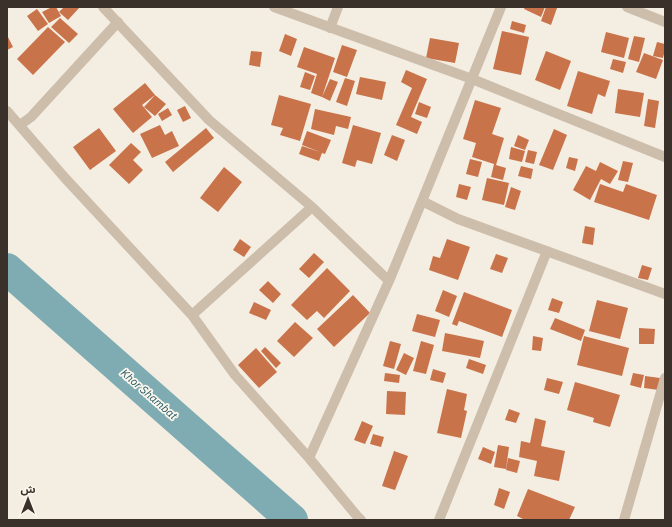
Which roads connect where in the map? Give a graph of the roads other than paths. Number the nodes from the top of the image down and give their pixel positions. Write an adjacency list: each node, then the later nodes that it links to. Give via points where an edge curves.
1 (104, 7): 6 (street)
2 (274, 7): 8 (street)
3 (338, 7): 8 (street)
4 (501, 7): 9 (street)
5 (627, 7): 7 (street)
6 (118, 22): 11 (street, via 31,117); 14 (street, via 209,120)
7 (665, 22)
8 (330, 28): 9 (street)
9 (472, 80): 12 (street); 13 (street)
10 (7, 111): 11 (street)
11 (20, 125): 18 (street, via 65,178)
12 (665, 157)
13 (422, 201): 15 (street, via 458,219); 16 (street)
14 (312, 208): 16 (street); 18 (street)
15 (547, 251): 17 (street); 22 (street)
16 (389, 281): 20 (street)
17 (665, 294)
18 (192, 315): 20 (street, via 235,375)
19 (665, 380): 23 (street)
20 (309, 458): 21 (street)
21 (362, 520)
22 (439, 520)
23 (624, 520)

